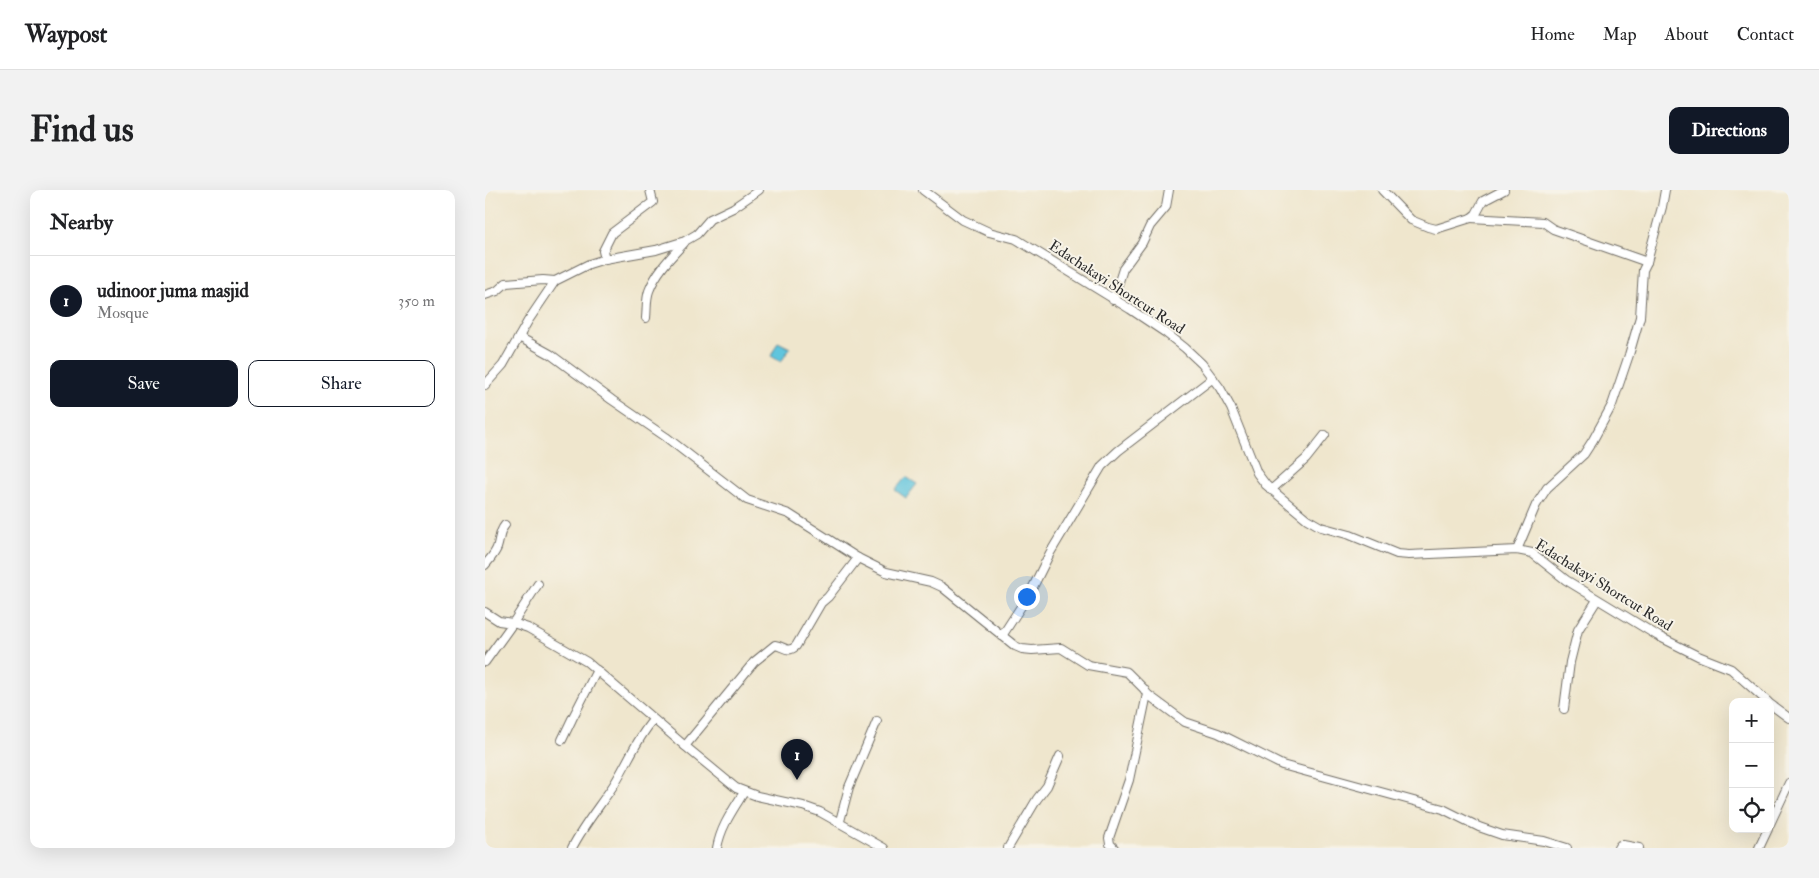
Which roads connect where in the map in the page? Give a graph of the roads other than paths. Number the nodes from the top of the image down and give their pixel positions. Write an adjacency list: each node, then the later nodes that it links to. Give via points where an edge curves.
1 (650, 190): 10 (street, via 653,202 612,233 603,251)
2 (759, 190): 9 (street, via 710,219 697,234)
3 (923, 190): 14 (street, Edachakayi Shortcut Road, via 963,220 989,232 1016,239)
4 (1169, 190): 14 (street, via 1166,207 1123,269)
5 (1382, 190): 8 (street, via 1411,220 1429,227 1437,229)
6 (1504, 190): 8 (street, via 1483,201)
7 (1665, 190): 11 (street)
8 (1471, 218): 11 (street, via 1543,222 1553,229)
9 (685, 241): 10 (street); 15 (street, via 653,283 646,302)
10 (605, 259): 12 (street)
11 (1647, 262): 22 (street, via 1643,270 1640,317 1612,405 1584,454 1547,488 1536,504)
12 (555, 281): 13 (street, via 506,283); 16 (street)
13 (485, 295)
14 (1113, 300): 17 (street, Edachakayi Shortcut Road, via 1166,333 1202,364)
15 (646, 318)
16 (519, 337): 18 (street, via 503,365); 23 (street, via 550,354 666,437 742,497 789,514)
17 (1213, 378): 20 (street, Edachakayi Shortcut Road, via 1231,408 1257,473); 29 (street, via 1102,466)
18 (485, 385)
19 (1325, 435): 20 (street, via 1306,459)
20 (1271, 490): 22 (street, Edachakayi Shortcut Road, via 1307,520 1397,554)
21 (505, 525): 24 (street, via 493,556)
22 (1517, 550): 26 (street, Edachakayi Shortcut Road, via 1532,554)
23 (858, 558): 29 (street, via 886,572 942,587); 40 (street, via 821,603 796,646 785,650 775,645 754,662)
24 (485, 565)
25 (538, 584): 28 (street)
26 (1597, 600): 33 (street, Edachakayi Shortcut Road, via 1658,636 1731,669); 35 (street, via 1578,630)
27 (485, 612): 28 (street, via 499,621)
28 (513, 623): 30 (street); 31 (street, via 547,638)
29 (1002, 636): 32 (street, via 1022,649 1061,648 1088,665 1127,672)
30 (485, 662)
31 (597, 670): 37 (street); 39 (street)
32 (1147, 694): 51 (street, via 1129,780 1109,838); 52 (street, via 1185,722 1219,733 1282,764 1443,809 1502,835)
33 (1763, 698)
34 (1774, 707): 36 (street, Edachakayi Shortcut Road)
35 (1564, 709)
36 (1789, 718)
37 (653, 720): 40 (street); 47 (street)
38 (877, 720): 45 (street, via 849,787)
39 (563, 740)
40 (685, 746): 43 (street)
41 (1060, 756): 50 (street, via 1047,786)
42 (1789, 783): 44 (street)
43 (745, 792): 45 (street, via 803,806); 48 (street, via 729,814)
44 (1774, 815)
45 (840, 822): 49 (street)
46 (1766, 833): 55 (street)
47 (572, 848)
48 (717, 848)
49 (883, 848)
50 (1008, 848)
51 (1115, 848)
52 (1567, 848)
53 (1618, 848): 54 (street, via 1620,845)
54 (1639, 848)
55 (1759, 848)

